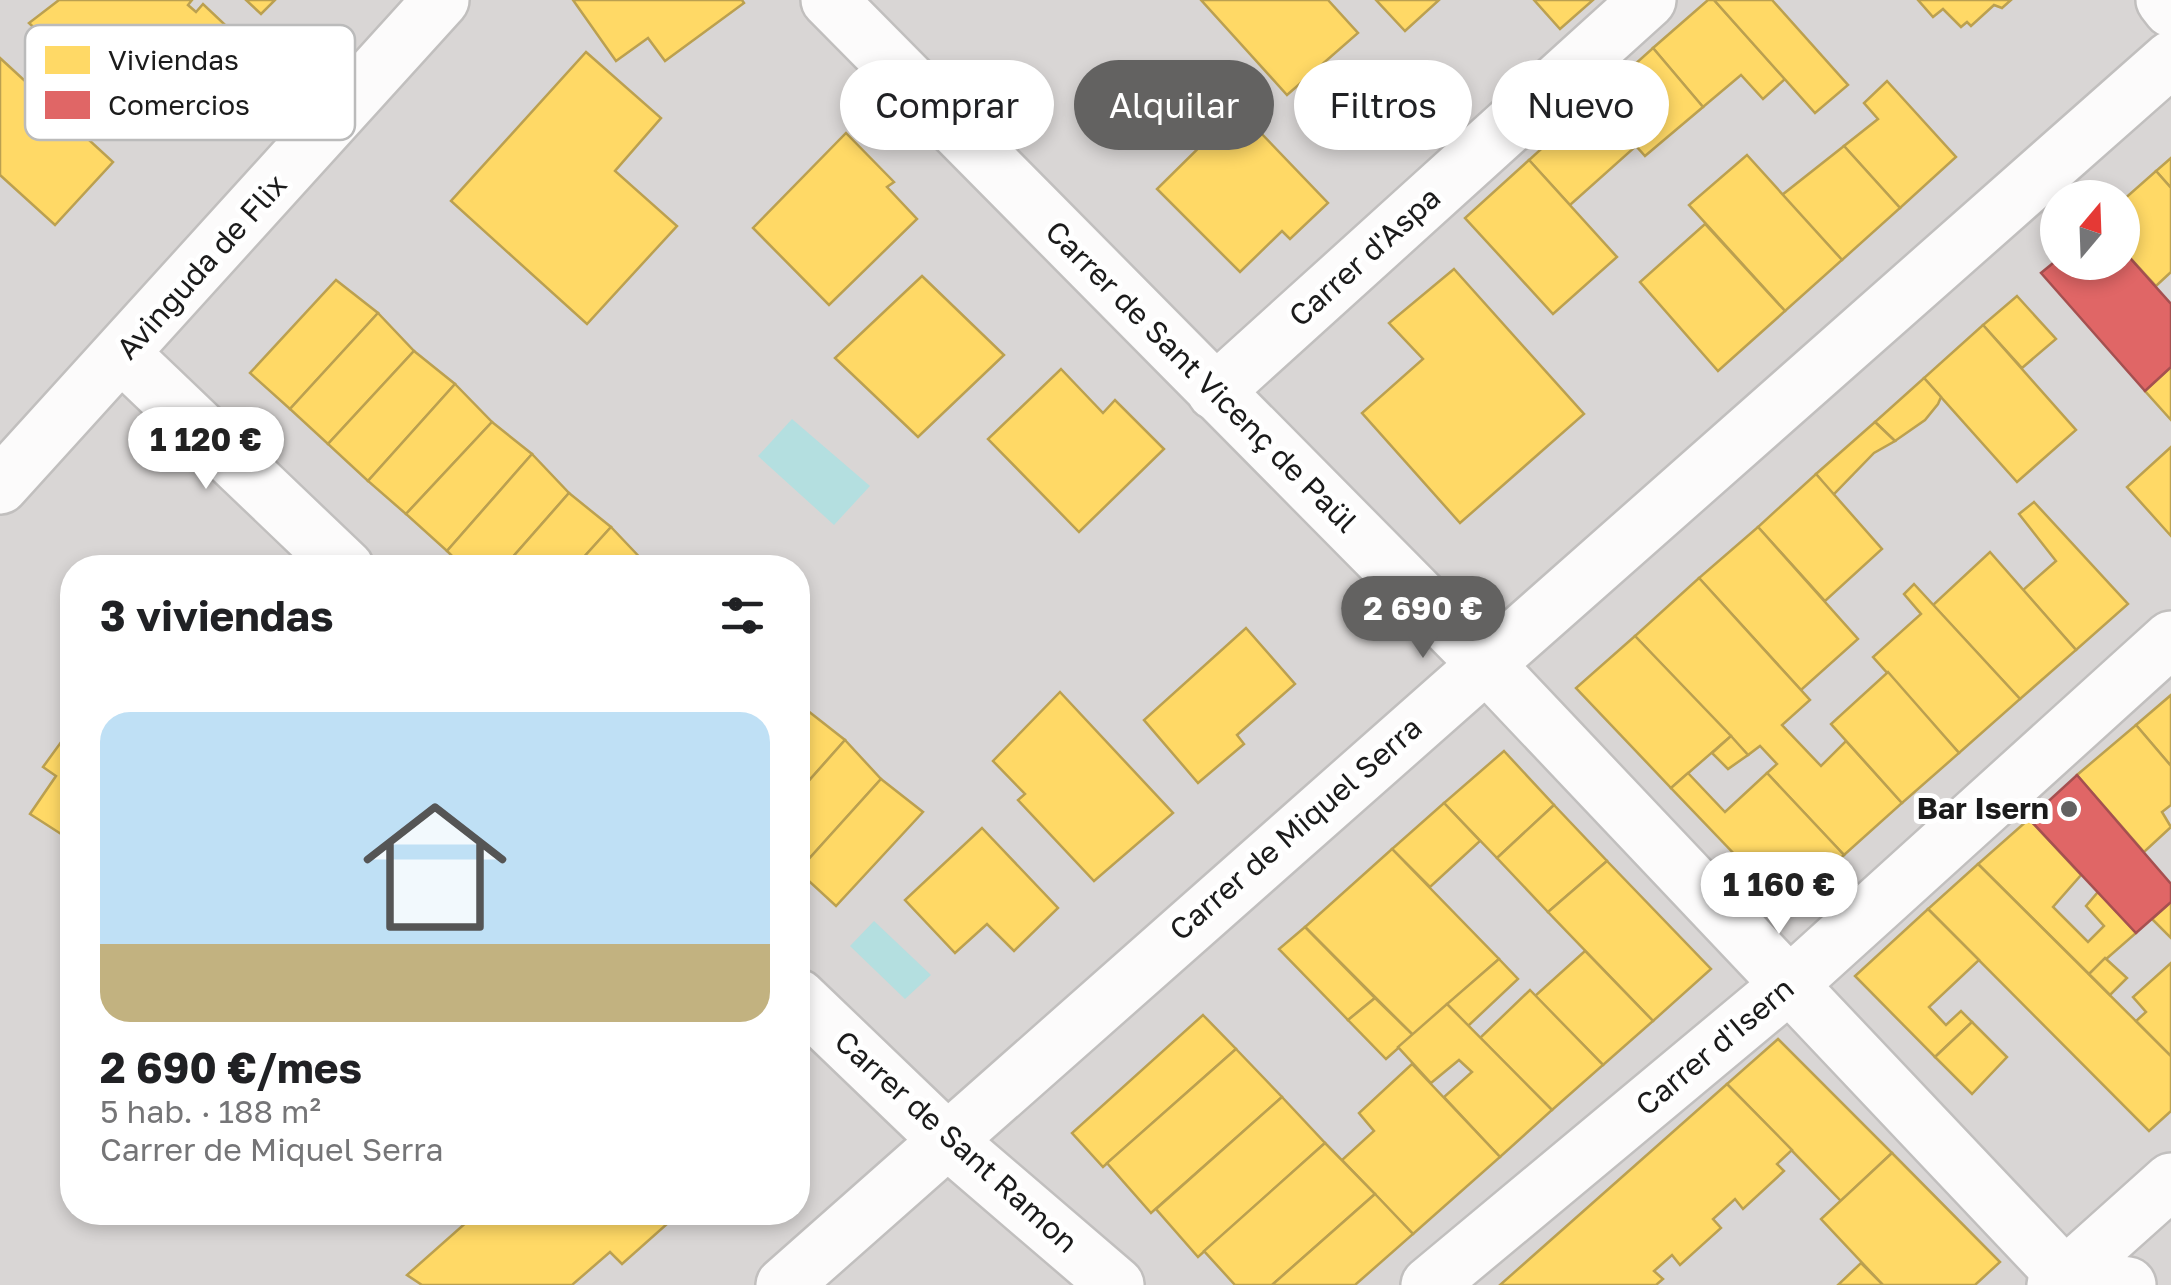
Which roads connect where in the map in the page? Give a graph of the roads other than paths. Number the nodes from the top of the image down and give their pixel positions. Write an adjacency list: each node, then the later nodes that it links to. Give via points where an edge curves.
1 (441, 0): 7 (street, Avinguda de Flix)
2 (829, 0): 10 (street, Carrer de Sant Vicenç de Paül)
3 (1648, 0): 10 (street, Carrer d'Aspa)
4 (2164, 0): 5 (street)
5 (2171, 9)
6 (2171, 59): 14 (street, Carrer de Miquel Serra)
7 (355, 96)
8 (315, 140): 9 (street, Avinguda de Flix)
9 (122, 355): 11 (street, Avinguda de Flix); 12 (street)
10 (1215, 392): 14 (street, Carrer de Sant Vicenç de Paül)
11 (0, 486)
12 (332, 555)
13 (2171, 640): 15 (street, Carrer d'Isern)
14 (1484, 662): 15 (street, Carrer de Sant Vicenç de Paül); 17 (street, Carrer de Miquel Serra)
15 (1790, 985): 19 (street, Carrer de Sant Vicenç de Paül); 22 (street, Carrer d'Isern)
16 (810, 1009): 17 (street, Carrer de Sant Ramon)
17 (947, 1140): 20 (street, Carrer de Miquel Serra); 21 (street, Carrer de Sant Ramon)
18 (2171, 1181): 19 (street)
19 (2060, 1280): 23 (street)
20 (784, 1285)
21 (1116, 1285)
22 (1430, 1285)
23 (2128, 1285)

